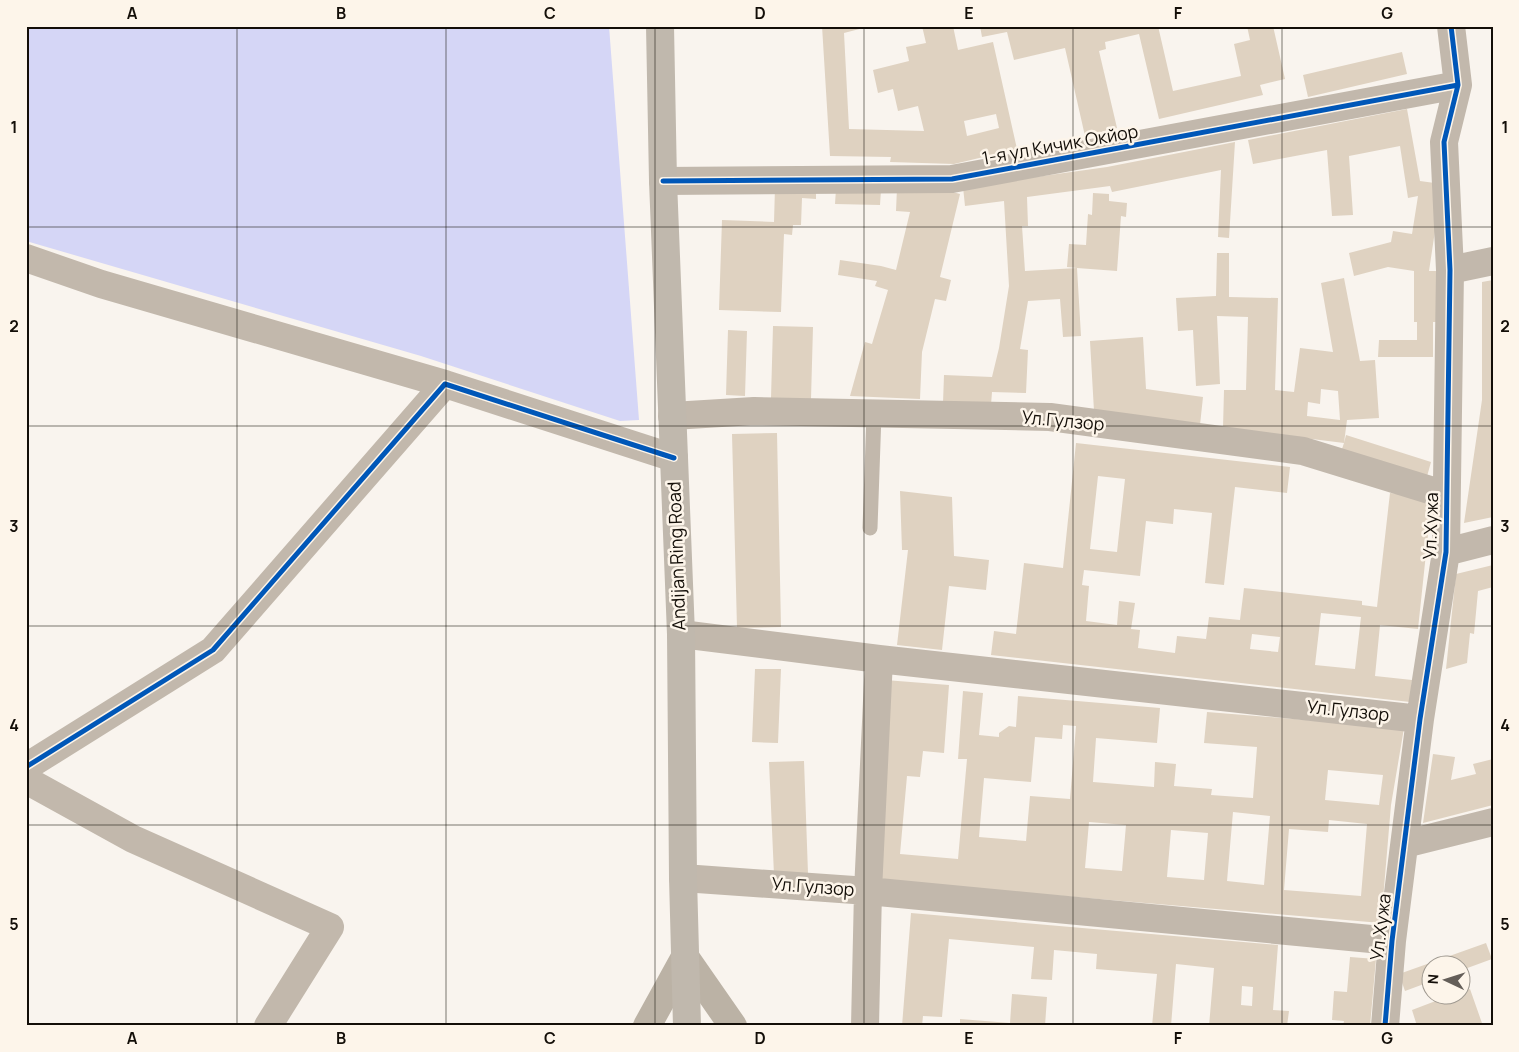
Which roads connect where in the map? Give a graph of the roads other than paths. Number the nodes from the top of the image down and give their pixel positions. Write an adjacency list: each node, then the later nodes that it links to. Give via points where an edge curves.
1 (660, 26): 4 (highway, Andijan Ring Road)
2 (1451, 26): 3 (street, Ул.Хужа)
3 (1458, 85): 4 (street, 1-я ул Кичик Окйор, via 952,178); 7 (street, Ул.Хужа, via 1444,142)
4 (663, 181): 10 (highway, Andijan Ring Road)
5 (26, 258): 8 (street, via 101,284)
6 (1493, 261): 7 (street)
7 (1450, 270): 12 (street, Ул.Хужа)
8 (445, 384): 11 (street); 19 (street, via 213,650)
9 (874, 414): 10 (street, Ул.Гулзор, via 754,411); 12 (street, Ул.Гулзор, via 1050,417 1303,451); 13 (lane)
10 (672, 416): 11 (highway, Andijan Ring Road)
11 (674, 458): 16 (highway, Andijan Ring Road)
12 (1446, 495): 15 (street, Ул.Хужа)
13 (870, 528)
14 (1493, 540): 15 (street)
15 (1446, 552): 18 (street, Ул.Хужа)
16 (681, 634): 17 (street, Ул.Гулзор); 23 (highway, Andijan Ring Road)
17 (879, 659): 18 (street, Ул.Гулзор); 24 (street)
18 (1420, 718): 22 (street, Ул.Хужа)
19 (26, 767)
20 (26, 780): 27 (street, via 133,839 330,927)
21 (1493, 822): 22 (street)
22 (1405, 844): 25 (street, Ул.Хужа)
23 (683, 878): 24 (street, Ул.Гулзор); 26 (highway, Andijan Ring Road)
24 (868, 891): 25 (street); 31 (street, Ул.Гулзор)
25 (1392, 941): 32 (street, Ул.Хужа)
26 (685, 957): 28 (main road); 29 (highway, Andijan Ring Road); 30 (main road)
27 (268, 1026)
28 (647, 1026)
29 (687, 1026)
30 (733, 1026)
31 (865, 1026)
32 (1385, 1026)

